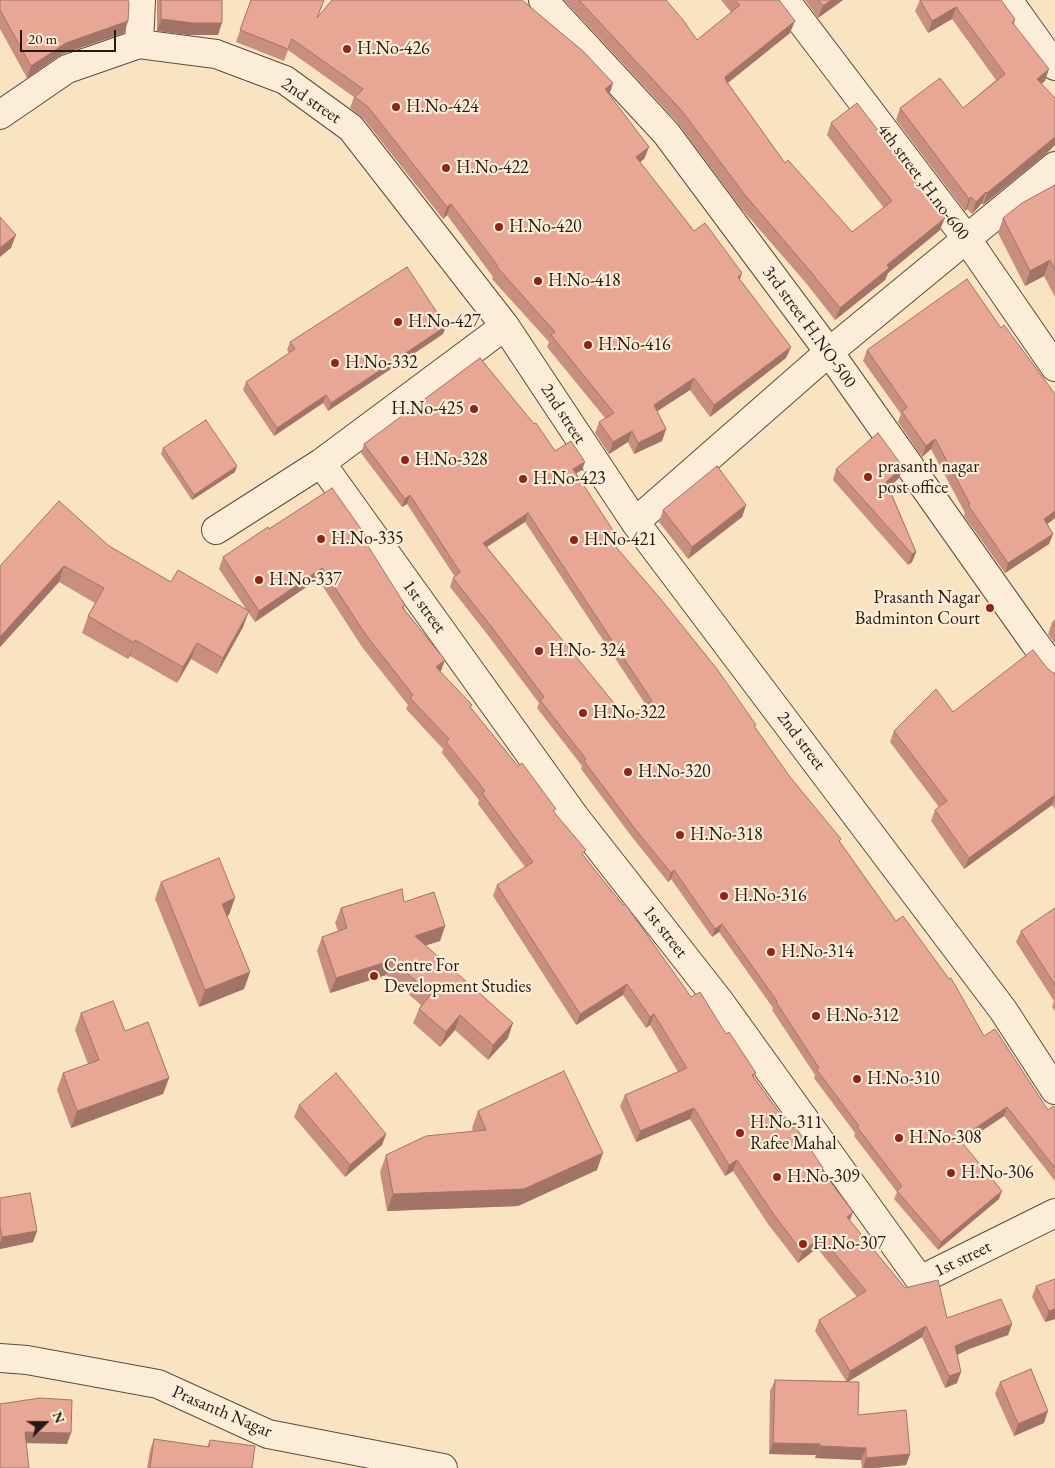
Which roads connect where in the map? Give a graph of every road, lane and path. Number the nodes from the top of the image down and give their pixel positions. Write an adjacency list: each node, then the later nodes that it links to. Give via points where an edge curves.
1 (141, 0): 5 (street)
2 (544, 0): 11 (street, 3rd street H.NO-500, via 666,134)
3 (785, 0): 9 (street, 4th street ,H.no-600)
4 (1008, 0): 6 (street)
5 (139, 44): 7 (street, 2nd street, via 67,69); 10 (street, 2nd street, via 216,54 285,80 351,128)
6 (1052, 53)
7 (0, 115)
8 (1055, 166): 9 (street)
9 (966, 238): 11 (street); 12 (street, 4th street ,H.no-600)
10 (505, 326): 13 (street); 14 (street, 2nd street)
11 (829, 352): 14 (street); 16 (street, 3rd street H.NO-500)
12 (1055, 367)
13 (321, 463): 15 (street); 18 (street, 1st street, via 575,818 720,1002 920,1280)
14 (635, 522): 17 (street, 2nd street, via 1003,1010)
15 (216, 530)
16 (1055, 670)
17 (1055, 1090)
18 (1055, 1214)
19 (0, 1358): 20 (street, Prasanth Nagar, via 158,1384 268,1434)
20 (443, 1468)

